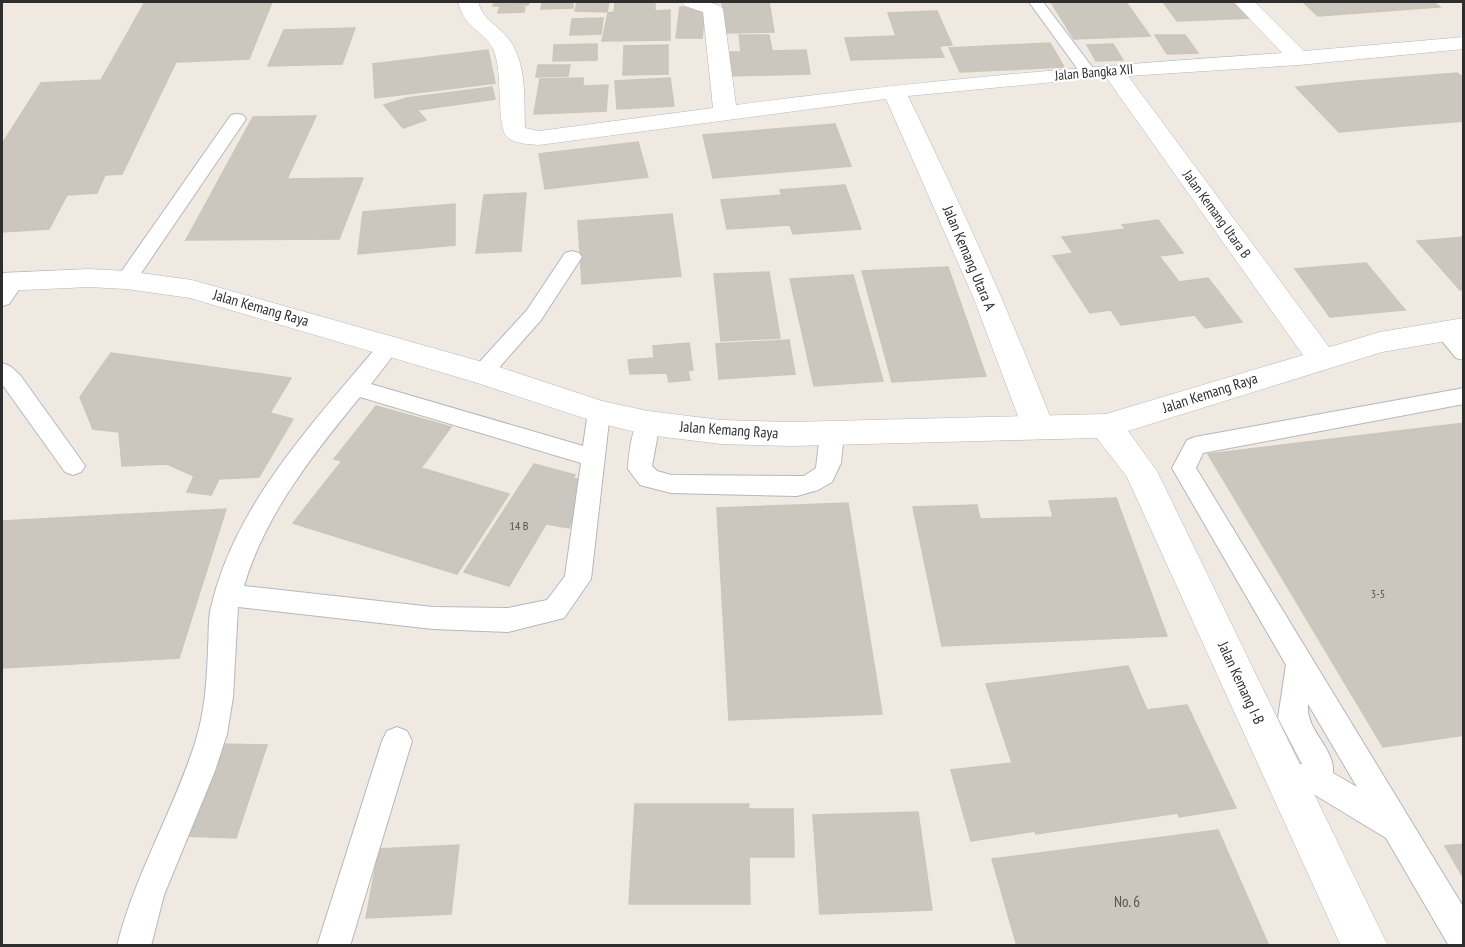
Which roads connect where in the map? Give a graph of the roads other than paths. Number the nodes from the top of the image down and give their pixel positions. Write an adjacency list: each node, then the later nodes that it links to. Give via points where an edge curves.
1 (468, 2): 9 (street, via 470,13 504,50 513,129 517,135 539,138)
2 (692, 2): 9 (street, via 713,9)
3 (1036, 2): 7 (lane)
4 (1244, 2): 6 (street)
5 (1464, 43): 6 (street, Jalan Bangka XII)
6 (1299, 58): 7 (street, Jalan Bangka XII)
7 (1100, 71): 8 (street, Jalan Bangka XII); 17 (street, Jalan Kemang Utara B)
8 (894, 92): 9 (street, Jalan Bangka XII); 25 (street, Jalan Kemang Utara A, via 935,177)
9 (724, 112)
10 (237, 119): 12 (lane)
11 (572, 257): 19 (lane, via 534,315)
12 (126, 280): 13 (street, Jalan Kemang Raya, via 89,278); 15 (street, Jalan Kemang Raya, via 192,289)
13 (6, 287)
14 (1454, 329): 16 (lane); 17 (street, Jalan Kemang Raya, via 1380,342)
15 (388, 348): 19 (street, Jalan Kemang Raya); 20 (lane)
16 (1464, 353)
17 (1321, 358): 24 (street, Jalan Kemang Raya)
18 (2, 371): 28 (lane)
19 (482, 373): 22 (street, Jalan Kemang Raya)
20 (356, 387): 27 (lane); 29 (lane, via 317,434 253,529)
21 (1464, 396): 30 (lane, via 1195,446 1184,468)
22 (599, 412): 23 (street, Jalan Kemang Raya); 27 (lane)
23 (648, 423): 26 (street, Jalan Kemang Raya, via 721,432); 26 (lane, via 640,469 649,478 671,484 797,487 816,483 827,473)
24 (1106, 426): 25 (street, Jalan Kemang Raya); 32 (street, Jalan Kemang I-B, via 1140,471)
25 (1038, 427): 26 (street, Jalan Kemang Raya)
26 (832, 434)
27 (592, 458): 29 (lane, via 578,579 555,609 507,620 433,618)
28 (73, 466)
29 (229, 596): 35 (lane, via 224,613 218,714 141,914)
30 (1299, 664): 32 (lane, via 1292,718 1319,771); 33 (lane)
31 (397, 741): 36 (lane)
32 (1300, 779): 33 (lane); 37 (street, Jalan Kemang I-B)
33 (1397, 828): 34 (lane)
34 (1464, 940)
35 (134, 945)
36 (333, 945)
37 (1365, 945)

